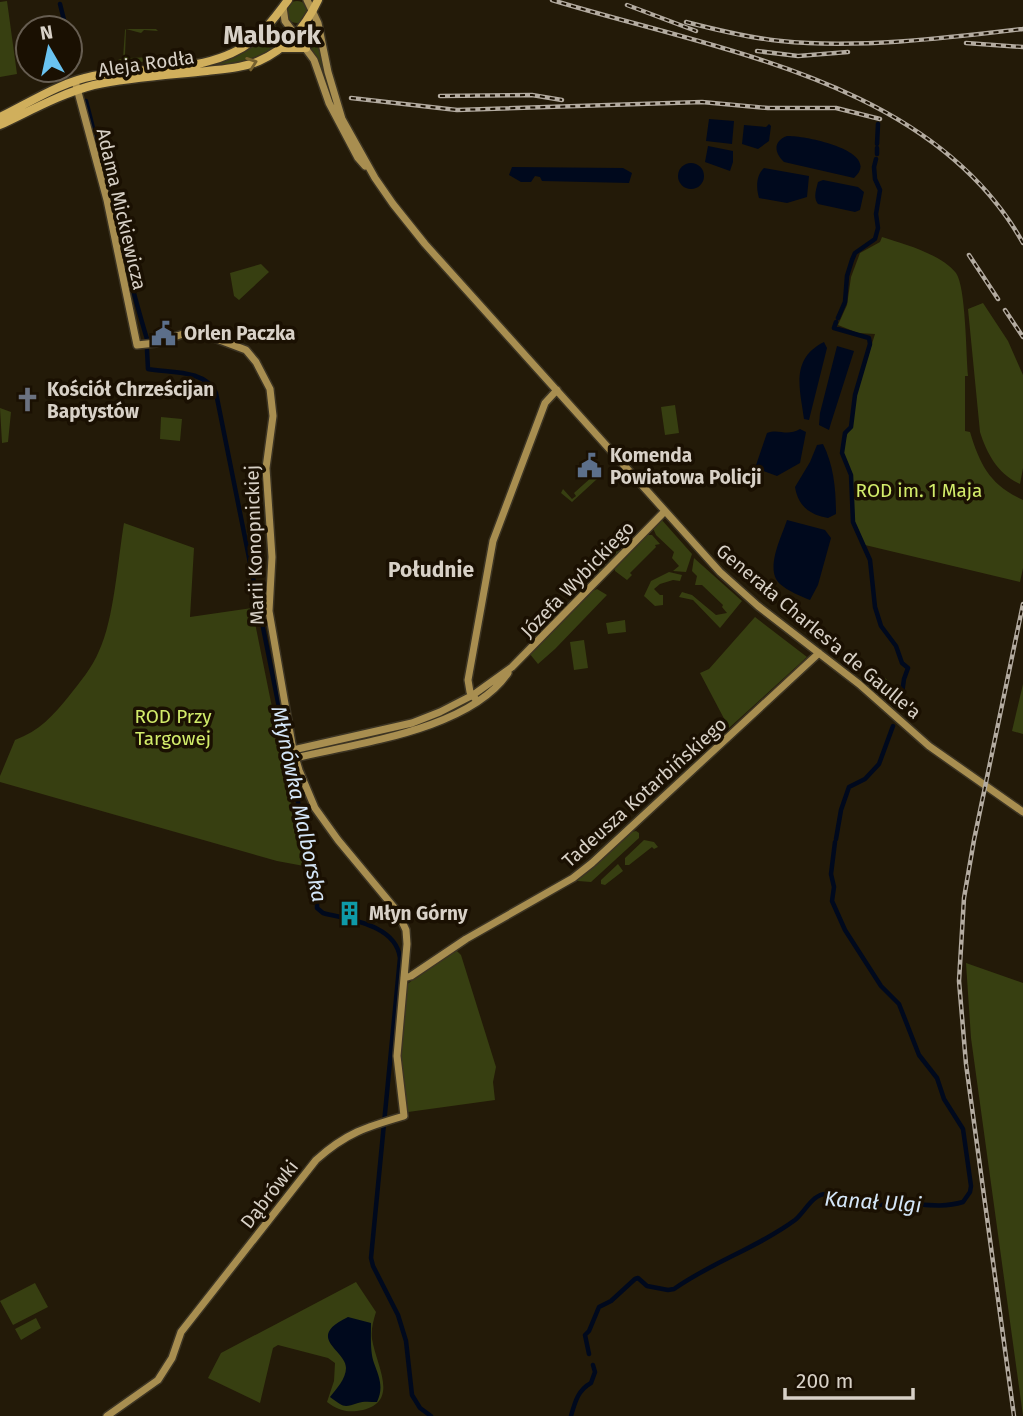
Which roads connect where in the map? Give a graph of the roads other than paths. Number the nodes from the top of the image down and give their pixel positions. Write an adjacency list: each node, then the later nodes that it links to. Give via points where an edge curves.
1 (307, 0): 4 (street)
2 (318, 0): 4 (main road, Aleja Rodła)
3 (285, 3): 5 (street, via 284,17); 8 (main road, Aleja Rodła, via 256,38 222,57 93,76)
4 (313, 11): 5 (main road, Aleja Rodła); 11 (street, via 335,101)
5 (296, 35): 6 (main road, Aleja Rodła); 7 (street)
6 (281, 48): 7 (main road); 8 (main road, Aleja Rodła, one-way to 6, via 241,66)
7 (306, 48): 11 (street, via 346,137)
8 (77, 86): 9 (main road, Aleja Rodła); 10 (main road, Aleja Rodła); 12 (street, Adama Mickiewicza)
9 (0, 117)
10 (0, 125)
11 (375, 178): 13 (street, Generała Charles'a de Gaulle'a, via 425,244)
12 (137, 345): 17 (street, Marii Konopnickiej, via 183,334 209,336 246,351 270,389 273,416 266,468 272,557 269,611)
13 (557, 390): 14 (street, Generała Charles'a de Gaulle'a); 16 (street, via 545,403 494,541 468,686)
14 (664, 512): 15 (street, Generała Charles'a de Gaulle'a, via 740,590); 16 (street, Józefa Wybickiego, via 512,667)
15 (819, 653): 18 (street, Generała Charles'a de Gaulle'a, via 929,746); 19 (street, Tadeusza Kotarbińskiego, via 582,871)
16 (475, 698): 17 (street, Józefa Wybickiego, via 412,723)
17 (294, 754): 19 (street, Marii Konopnickiej, via 321,817 403,922 407,944)
18 (1023, 812)
19 (404, 978): 20 (street, Marii Konopnickiej, via 397,1062)
20 (404, 1116): 21 (street, Dąbrówki, via 362,1128 311,1165 186,1327 166,1369 150,1387)
21 (107, 1416)

